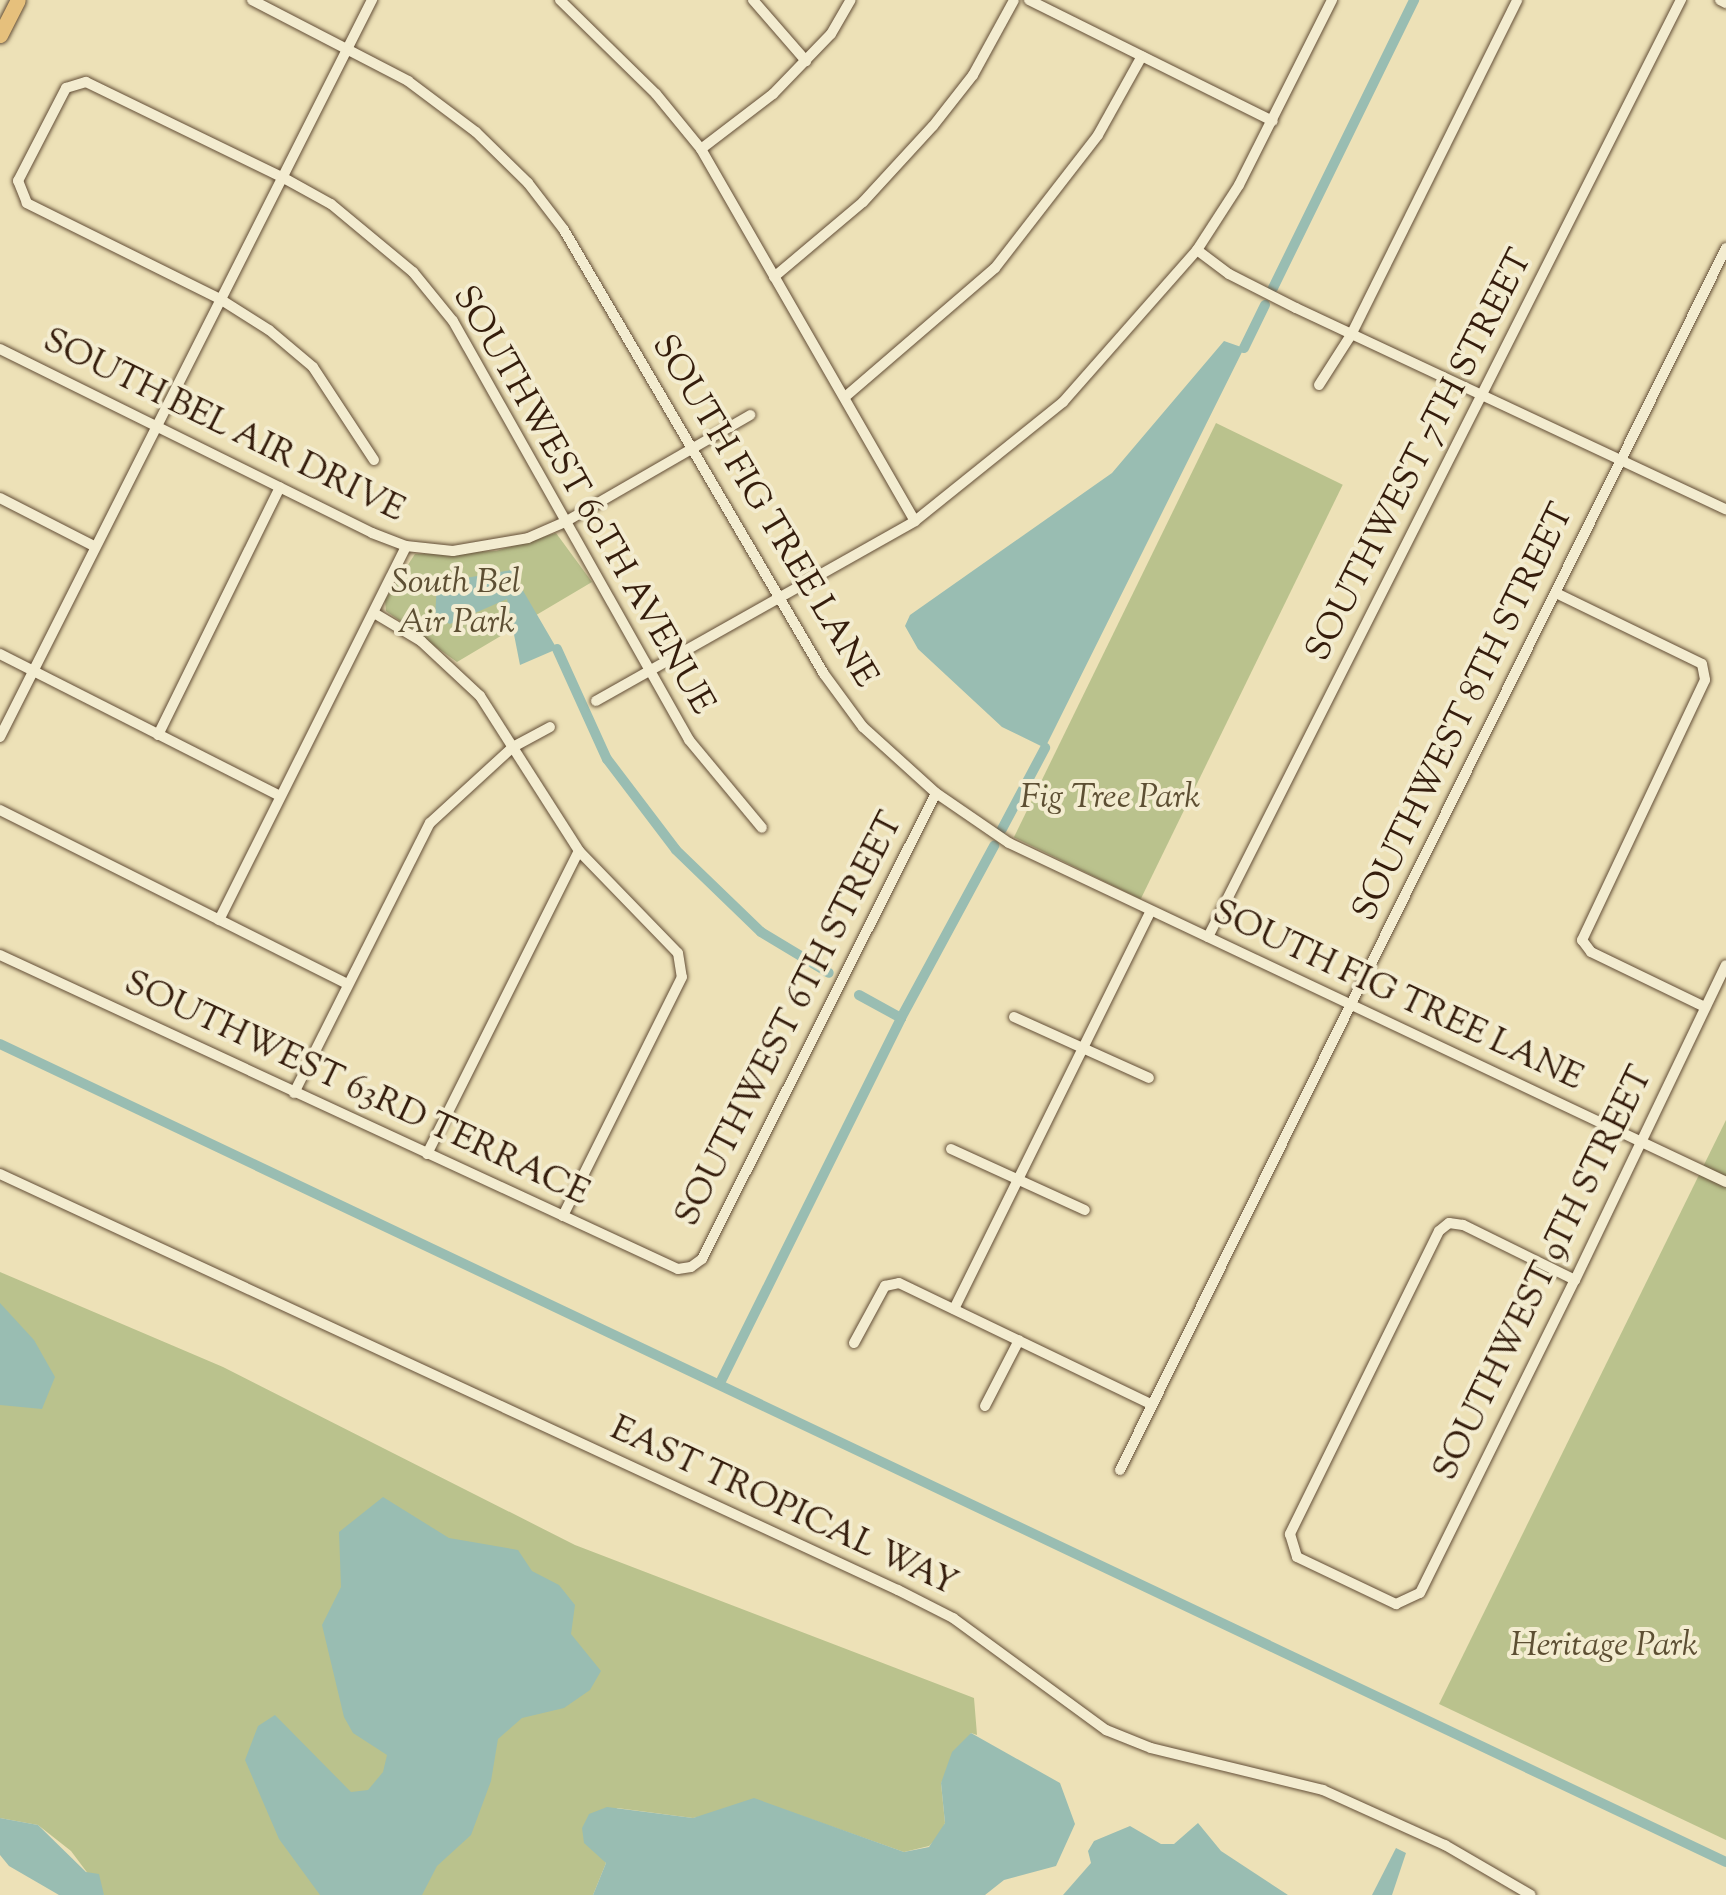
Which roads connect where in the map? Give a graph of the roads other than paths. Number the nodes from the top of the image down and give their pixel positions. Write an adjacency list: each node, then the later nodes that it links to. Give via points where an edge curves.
1 (18, 0): 12 (main road)
2 (252, 0): 13 (street, SOUTH FIG TREE LANE)
3 (372, 0): 13 (street)
4 (560, 0): 17 (street, via 643,80)
5 (753, 0): 15 (street)
6 (852, 0): 15 (street)
7 (1014, 0): 21 (street, via 973,75 933,126 863,202)
8 (1030, 0): 14 (street)
9 (1332, 0): 16 (street)
10 (1517, 0): 23 (street)
11 (1682, 0): 27 (street, SOUTHWEST 7TH STREET)
12 (0, 35)
13 (347, 48): 18 (street); 30 (street, SOUTH FIG TREE LANE, via 408,81 476,132 528,183 564,230)
14 (1142, 56): 16 (street); 26 (street, via 1098,135 995,268)
15 (806, 61): 17 (street)
16 (1273, 121): 20 (street)
17 (701, 149): 21 (street)
18 (282, 178): 22 (street); 22 (street, SOUTHWEST 60TH AVENUE, via 74,82 18,180 26,203); 37 (street, SOUTHWEST 60TH AVENUE, via 379,239 454,321)
19 (1726, 248): 32 (street, SOUTHWEST 8TH STREET)
20 (1198, 250): 23 (street, via 1228,274); 36 (street, via 1063,402)
21 (774, 277): 26 (street)
22 (220, 299): 29 (street); 31 (street, via 313,368)
23 (1351, 335): 25 (street); 27 (street)
24 (0, 349): 29 (street, SOUTH BEL AIR DRIVE)
25 (1319, 385)
26 (845, 397): 36 (street)
27 (1485, 398): 32 (street); 58 (street, SOUTHWEST 7TH STREET, via 1470,412)
28 (750, 415): 30 (street, SOUTH BEL AIR DRIVE)
29 (158, 425): 33 (street, SOUTH BEL AIR DRIVE); 38 (street)
30 (690, 450): 37 (street, SOUTH BEL AIR DRIVE); 41 (street, SOUTH FIG TREE LANE)
31 (374, 460)
32 (1621, 461): 35 (street); 40 (street, SOUTHWEST 8TH STREET)
33 (280, 487): 39 (street, SOUTH BEL AIR DRIVE); 48 (street)
34 (0, 498): 38 (street)
35 (1726, 510)
36 (915, 521): 41 (street)
37 (565, 522): 39 (street, SOUTH BEL AIR DRIVE, via 490,547); 45 (street, SOUTHWEST 60TH AVENUE)
38 (94, 546): 44 (street)
39 (406, 546): 42 (street)
40 (1556, 592): 62 (street, SOUTHWEST 8TH STREET); 63 (street, via 1702,664 1705,680 1582,940 1590,952)
41 (778, 601): 45 (street); 51 (street, SOUTH FIG TREE LANE, via 863,727)
42 (374, 613): 50 (street, via 447,662); 52 (street)
43 (0, 654): 44 (street)
44 (34, 670): 48 (street); 49 (street)
45 (648, 672): 46 (street); 54 (street, SOUTHWEST 60TH AVENUE, via 713,774)
46 (596, 701)
47 (550, 727): 50 (street)
48 (158, 735): 52 (street)
49 (0, 737)
50 (513, 746): 55 (street); 61 (street, via 430,823)
51 (936, 794): 56 (street, SOUTH FIG TREE LANE, via 1009,843); 76 (street, SOUTHWEST 6TH STREET, via 702,1259)
52 (280, 796): 57 (street)
53 (0, 810): 57 (street)
54 (762, 828)
55 (579, 851): 70 (street); 75 (street, via 678,953 682,977)
56 (1150, 912): 58 (street, SOUTH FIG TREE LANE); 65 (street)
57 (219, 920): 61 (street)
58 (1208, 937): 62 (street, SOUTH FIG TREE LANE)
59 (0, 955): 67 (street, SOUTHWEST 63RD TERRACE)
60 (1726, 964): 63 (street, SOUTHWEST 9TH STREET)
61 (348, 984): 67 (street)
62 (1351, 1004): 68 (street, SOUTH FIG TREE LANE); 81 (street, SOUTHWEST 8TH STREET)
63 (1705, 1007): 68 (street, SOUTHWEST 9TH STREET)
64 (1014, 1017): 65 (street)
65 (1082, 1048): 66 (street); 72 (street)
66 (1150, 1078)
67 (294, 1093): 70 (street, SOUTHWEST 63RD TERRACE)
68 (1640, 1142): 73 (street, SOUTH FIG TREE LANE); 77 (street, SOUTHWEST 9TH STREET)
69 (951, 1149): 72 (street)
70 (427, 1154): 75 (street, SOUTHWEST 63RD TERRACE)
71 (0, 1174): 84 (street, EAST TROPICAL WAY, via 898,1590 953,1618 1106,1730 1151,1748 1323,1790 1445,1845)
72 (1017, 1181): 74 (street); 78 (street)
73 (1726, 1182)
74 (1084, 1210)
75 (563, 1216): 76 (street, SOUTHWEST 63RD TERRACE, via 678,1269)
76 (691, 1267)
77 (1575, 1280): 77 (street, SOUTHWEST 9TH STREET, via 1409,1604 1396,1604 1290,1549 1298,1516 1449,1223)
78 (954, 1309): 79 (street); 80 (street, via 899,1284 884,1286)
79 (1019, 1340): 81 (street); 82 (street)
80 (854, 1343)
81 (1152, 1405): 83 (street, SOUTHWEST 8TH STREET)
82 (985, 1406)
83 (1120, 1470)
84 (1531, 1895)

